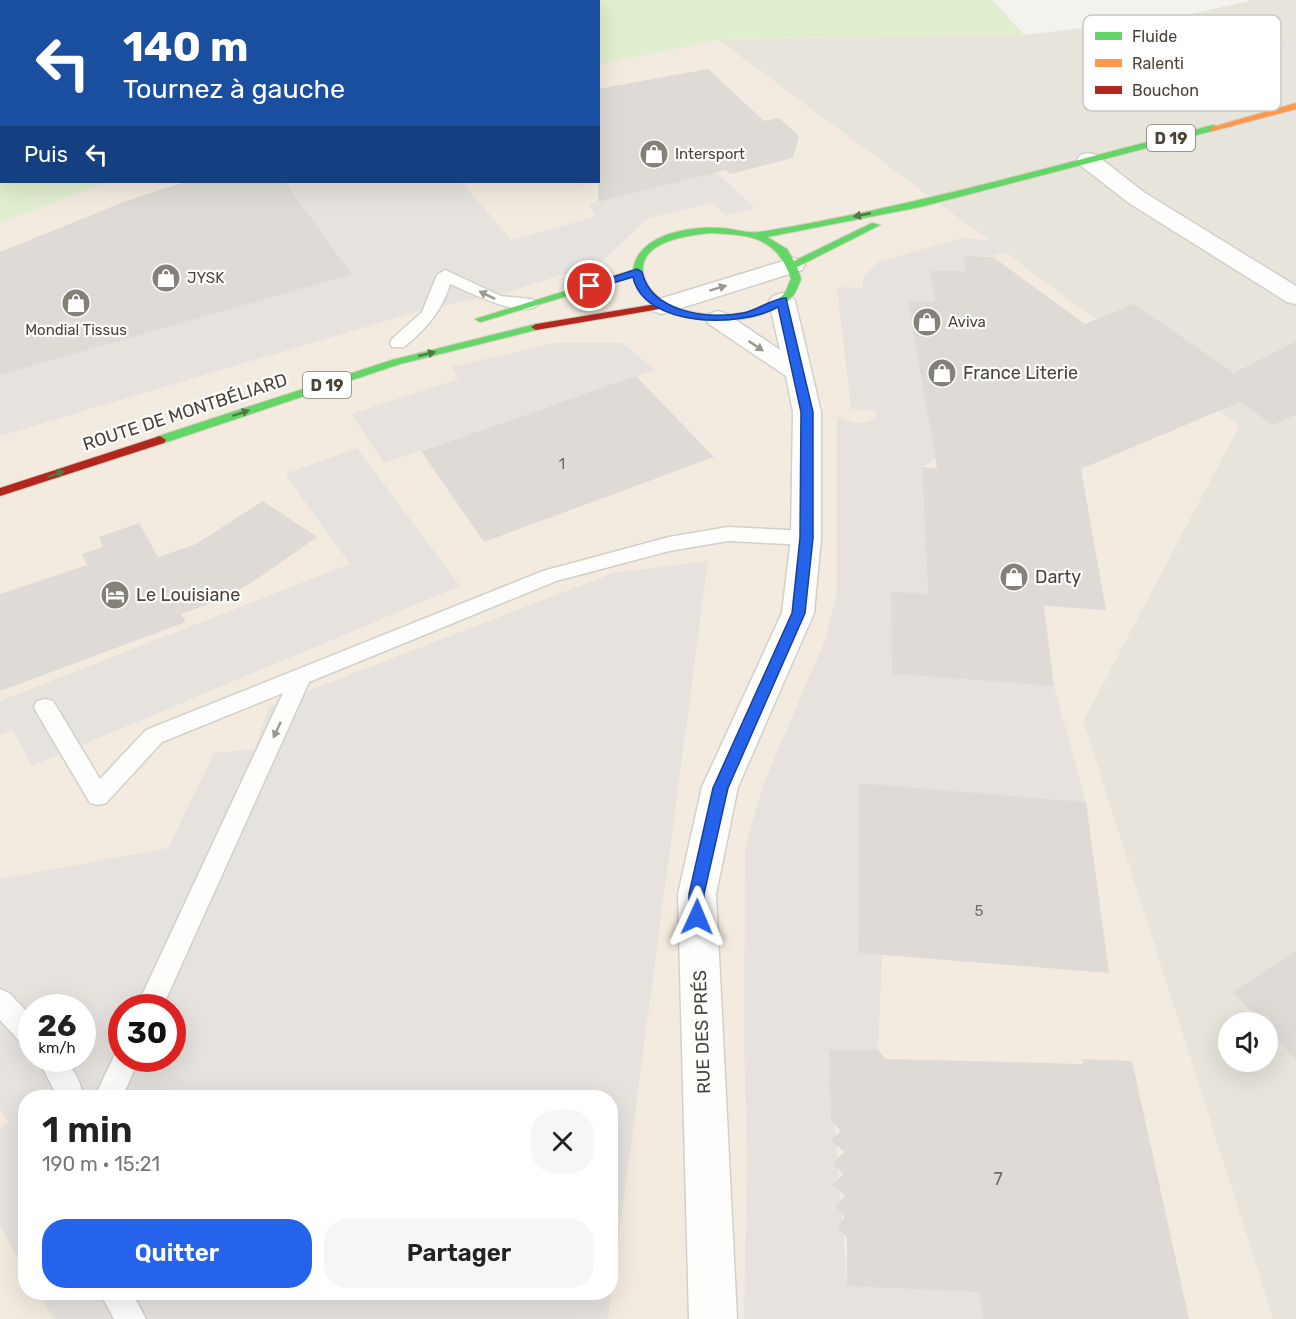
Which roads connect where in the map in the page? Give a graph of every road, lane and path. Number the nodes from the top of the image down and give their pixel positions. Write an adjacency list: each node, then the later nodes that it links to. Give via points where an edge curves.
1 (1296, 106): 2 (main road, D 19)
2 (1281, 110)
3 (1277, 111): 4 (main road, D 19)
4 (1088, 160): 5 (main road, D 19); 9 (street, via 1137,198)
5 (920, 204): 6 (main road, D 19, one-way to 6); 7 (main road, D 19)
6 (756, 237): 7 (main road, via 786,254); 8 (main road, via 734,231 688,232 651,247 640,259)
7 (793, 265): 10 (main road, via 796,277 792,290); 12 (street, one-way to 7)
8 (637, 272): 11 (main road); 12 (main road, via 639,284)
9 (1296, 297)
10 (782, 301): 13 (main road, via 743,317); 17 (street, RUE DES PRÉS)
11 (531, 304): 14 (main road); 16 (lane, one-way to 16, via 497,300 445,275 426,321)
12 (662, 306): 13 (main road); 18 (main road, ROUTE DE MONTBÉLIARD / D 19, one-way to 12, via 396,362 539,326)
13 (718, 319): 17 (street, one-way to 17)
14 (465, 323)
15 (431, 333): 16 (main road)
16 (392, 345)
17 (796, 371): 19 (street, RUE DES PRÉS, via 807,412)
18 (0, 492)
19 (807, 538): 20 (lane, via 728,534 669,544 561,573); 31 (street, RUE DES PRÉS, via 798,613 720,788 697,894)
20 (301, 677): 21 (lane, via 154,736 98,796); 22 (lane, one-way to 22)
21 (45, 707)
22 (155, 994)
23 (0, 1001): 24 (lane)
24 (18, 1021)
25 (59, 1072): 27 (lane)
26 (120, 1072): 28 (lane)
27 (69, 1090)
28 (112, 1090)
29 (119, 1300): 30 (lane)
30 (131, 1319)
31 (712, 1319)

